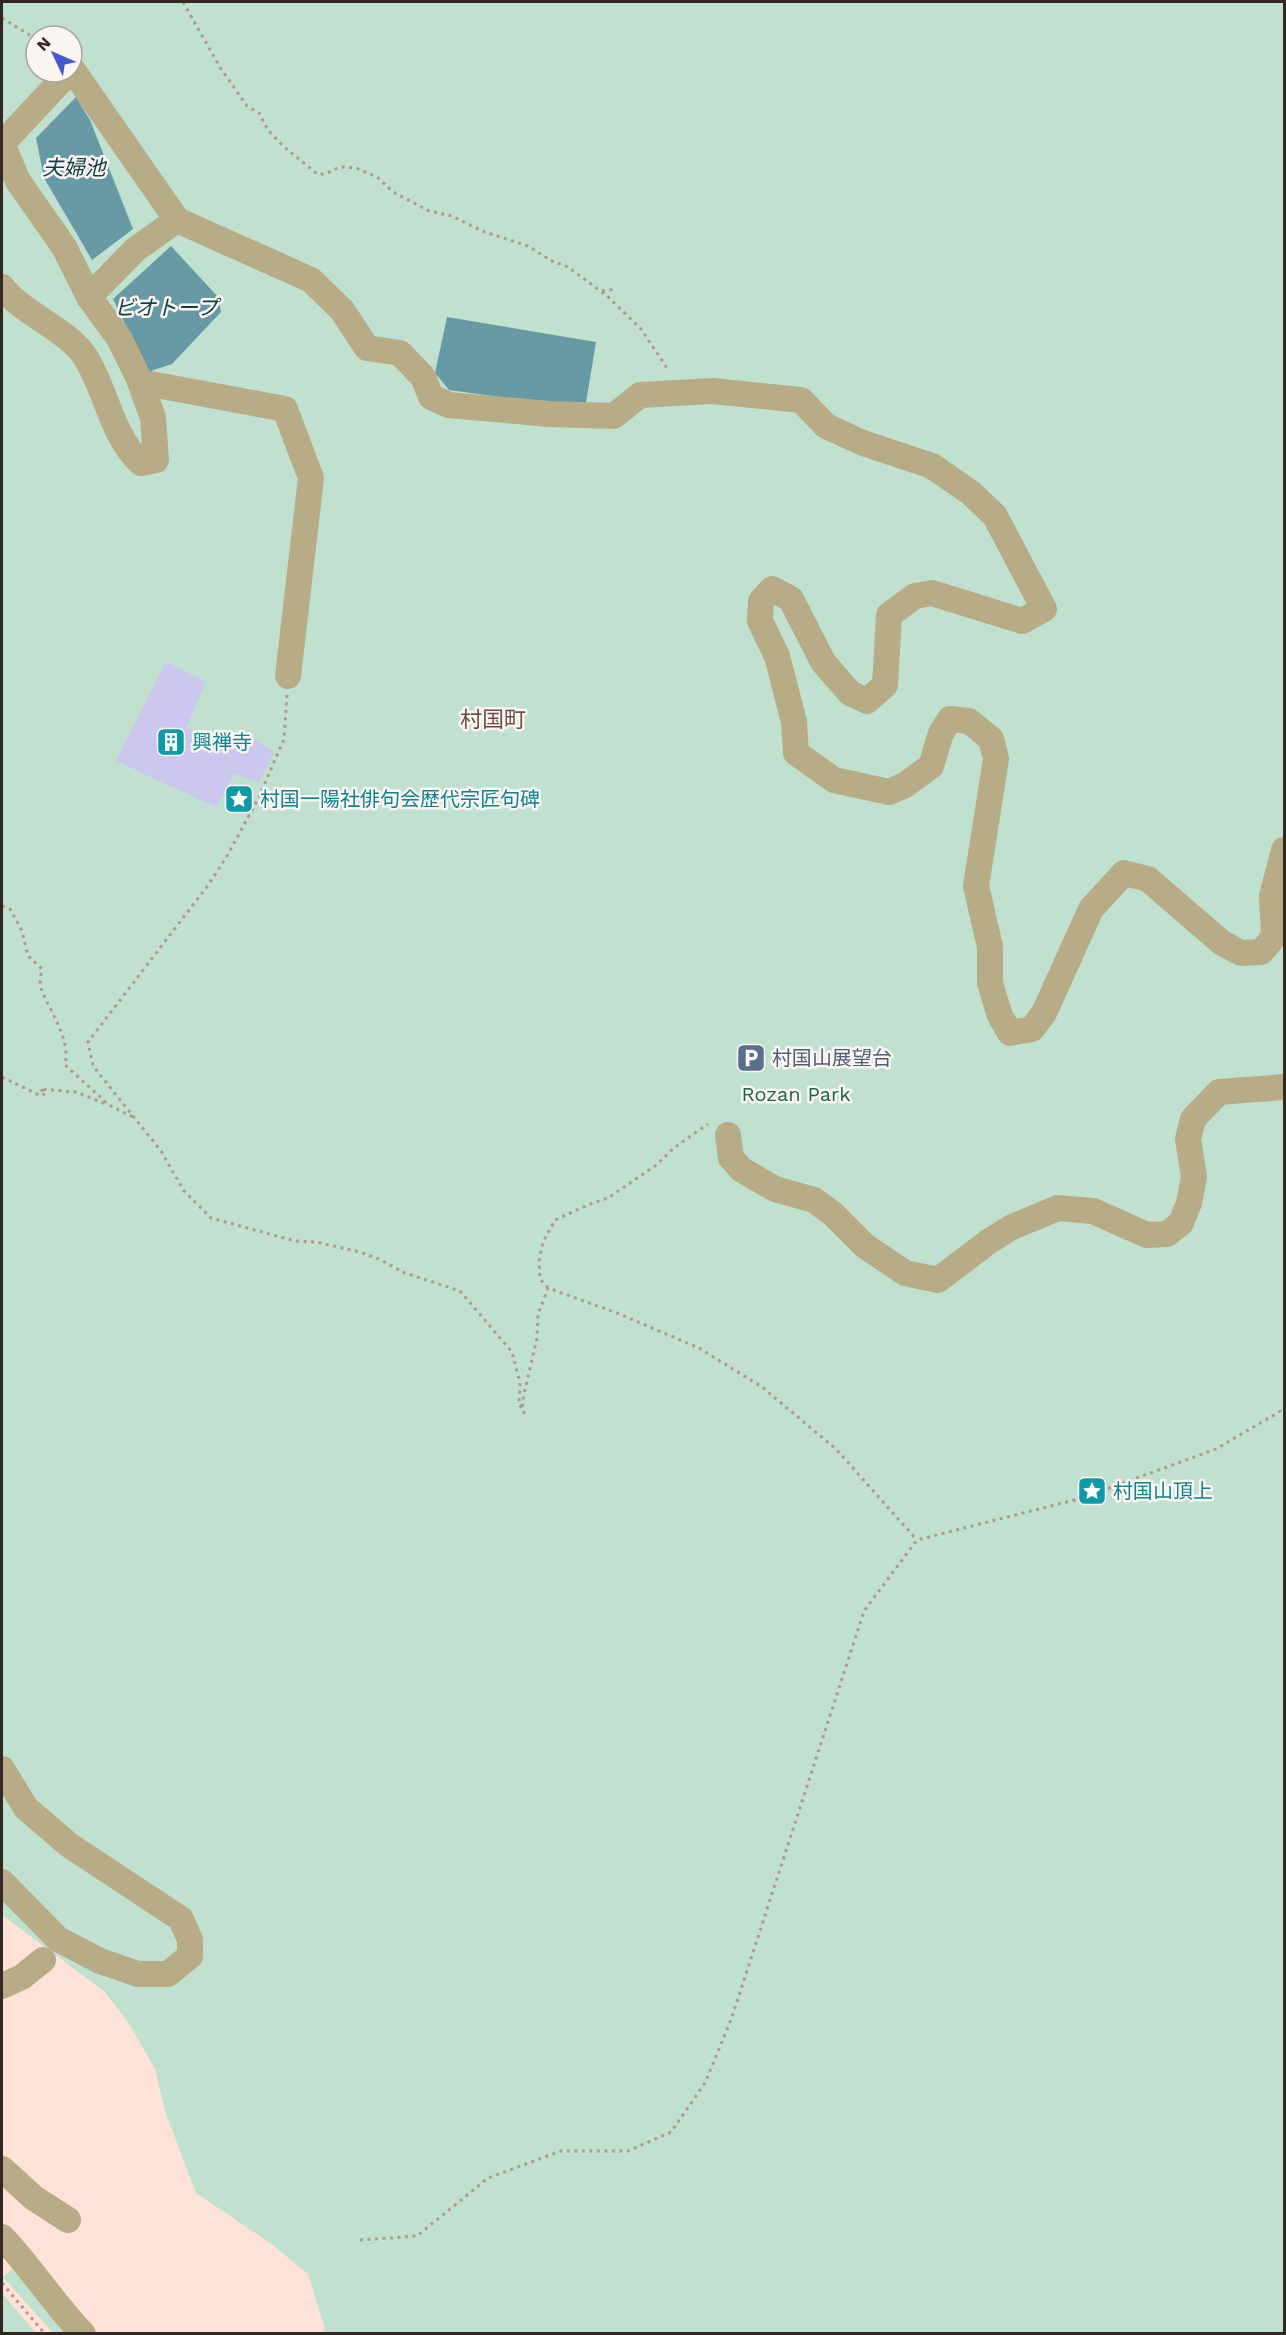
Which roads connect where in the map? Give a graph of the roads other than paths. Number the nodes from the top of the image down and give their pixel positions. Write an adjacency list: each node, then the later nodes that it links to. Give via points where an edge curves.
1 (58, 84): 5 (street, via 2,144 18,181 64,247)
2 (81, 84): 3 (street)
3 (177, 220): 5 (street, via 136,249); 8 (street, via 311,280 342,310 367,348 400,353 423,377 431,397 449,405 614,417 640,396 713,391 801,400 826,426 932,466 971,493 995,516 1044,609 1022,621 932,593 915,596 890,615 885,685 867,701 850,693 824,662 791,600 772,589 761,601 760,621 777,656 794,722 796,753 834,780 889,792 905,785 931,766 941,733 950,719 969,721 991,739 996,759 976,886 990,947 990,983 999,1016 1010,1033 1032,1029 1044,1013 1091,909 1124,873 1148,879 1222,943 1242,953 1261,952 1274,937 1272,896)
4 (2, 287): 6 (street, via 27,312 85,356 129,452 141,463 156,460 153,418)
5 (88, 297): 6 (street, via 119,338)
6 (140, 382): 7 (street, via 285,409 311,478)
7 (288, 676)
8 (1284, 850)
9 (1284, 1087): 10 (street, via 1220,1092 1193,1119 1188,1139 1194,1177 1190,1203 1181,1223 1167,1234 1147,1235 1093,1211 1058,1208 1012,1227 938,1280 905,1273 865,1246 814,1200 775,1189 742,1170 731,1158)
10 (728, 1135)
11 (2, 1769): 12 (street, via 26,1808 69,1845 181,1919 190,1940 189,1956 168,1974 138,1974 100,1961 58,1939)
12 (2, 1882)
13 (43, 1960): 14 (street, via 22,1977)
14 (2, 1986)
15 (2, 2169): 16 (street, via 34,2198)
16 (69, 2220)
17 (7, 2253): 18 (street)
18 (83, 2334)

